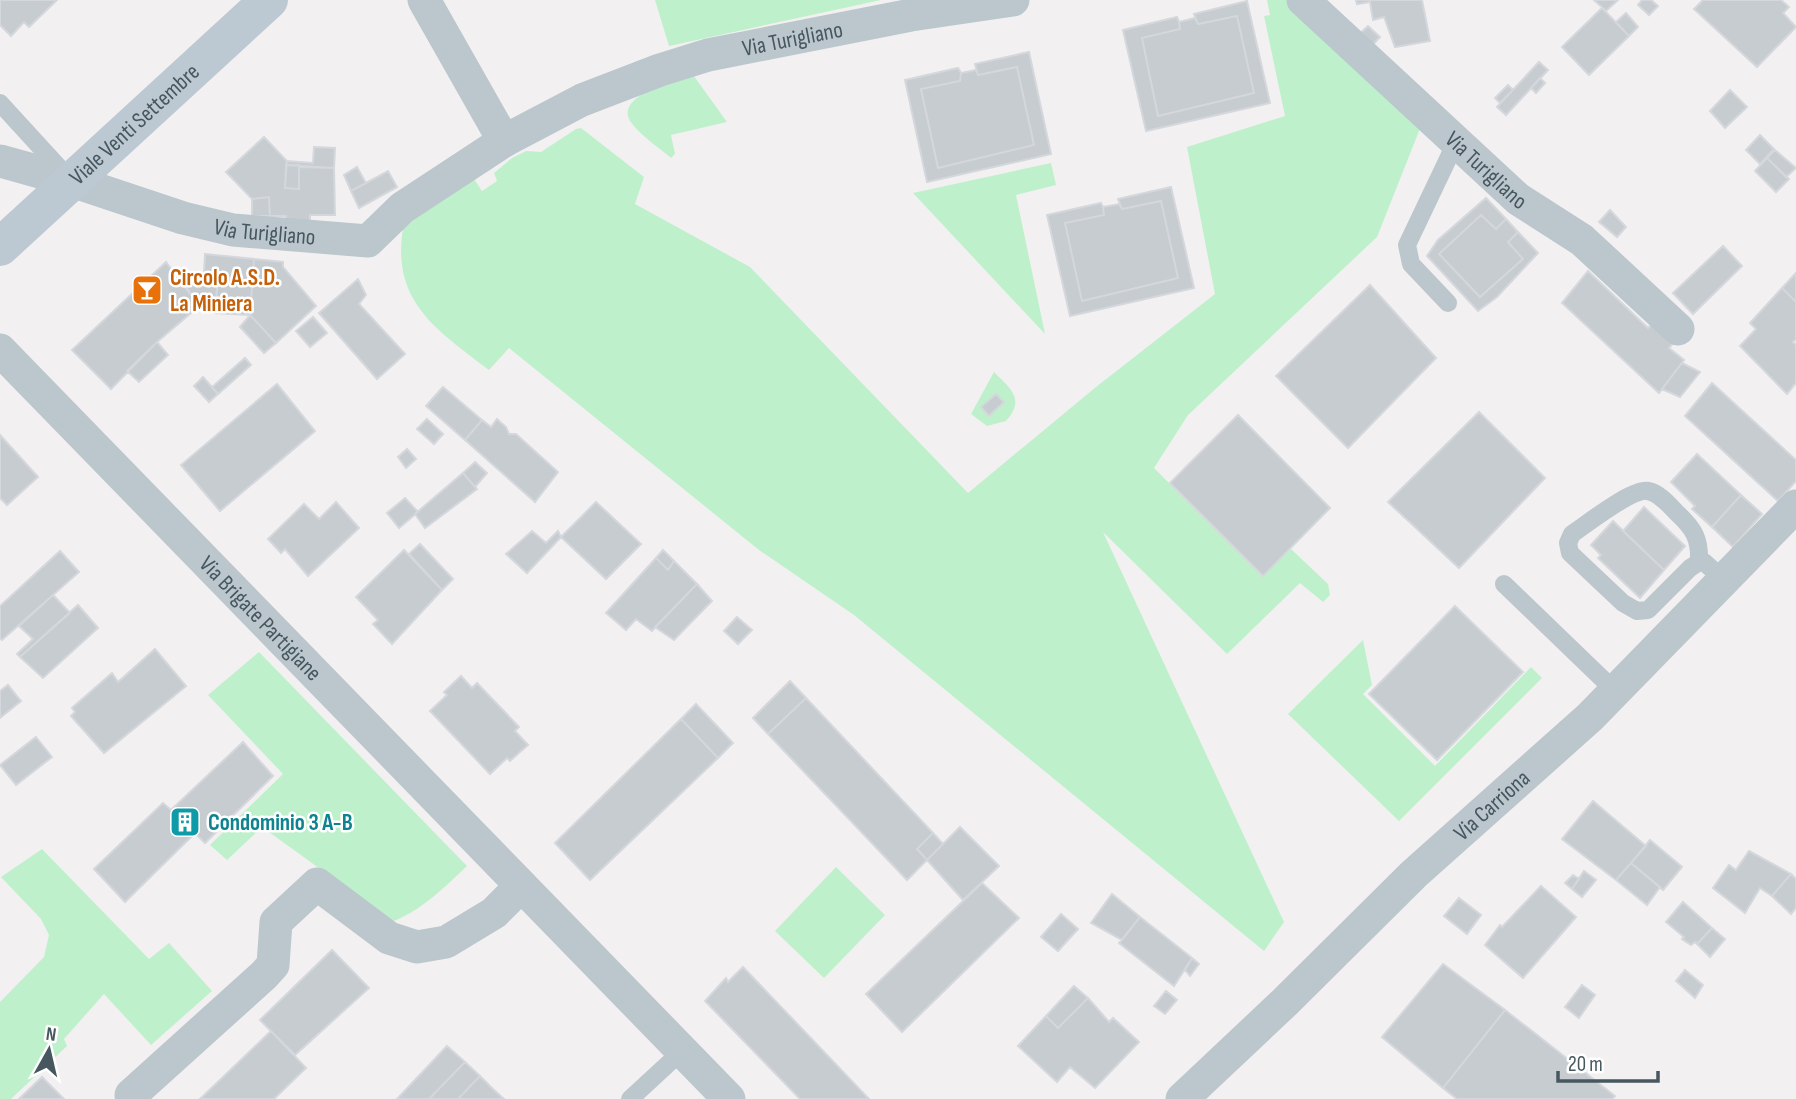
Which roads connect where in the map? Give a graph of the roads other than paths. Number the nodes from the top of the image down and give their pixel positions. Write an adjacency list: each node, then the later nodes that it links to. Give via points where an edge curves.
1 (269, 0): 9 (main road, Viale Venti Settembre)
2 (424, 0): 6 (street)
3 (1013, 0): 6 (street, Via Turigliano, via 708,55 582,100)
4 (1303, 0): 7 (street, Via Turigliano)
5 (0, 103): 9 (lane)
6 (504, 141): 9 (street, Via Turigliano, via 402,208 369,241 233,230)
7 (1456, 142): 11 (lane, via 1407,245 1411,264); 12 (street, Via Turigliano, via 1518,199 1582,240)
8 (0, 161): 9 (street, Via Turigliano)
9 (72, 181): 10 (main road, Viale Venti Settembre)
10 (0, 247)
11 (1448, 303)
12 (1678, 329)
13 (0, 350): 18 (street, Via Brigate Partigiane)
14 (1796, 506): 15 (street, Via Carriona)
15 (1711, 571): 15 (lane, via 1648,610 1637,611 1570,552 1568,543 1572,534 1629,496 1651,491 1693,528); 17 (street, Via Carriona)
16 (1504, 584): 17 (lane)
17 (1615, 691): 23 (street, Via Carriona, via 1414,874)
18 (521, 886): 19 (street, Via Brigate Partigiane); 20 (street, via 494,912 446,942 417,947 389,938 317,884 276,922 273,965)
19 (682, 1051): 21 (lane); 22 (street, Via Brigate Partigiane)
20 (131, 1095)
21 (630, 1099)
22 (729, 1099)
23 (1182, 1099)

